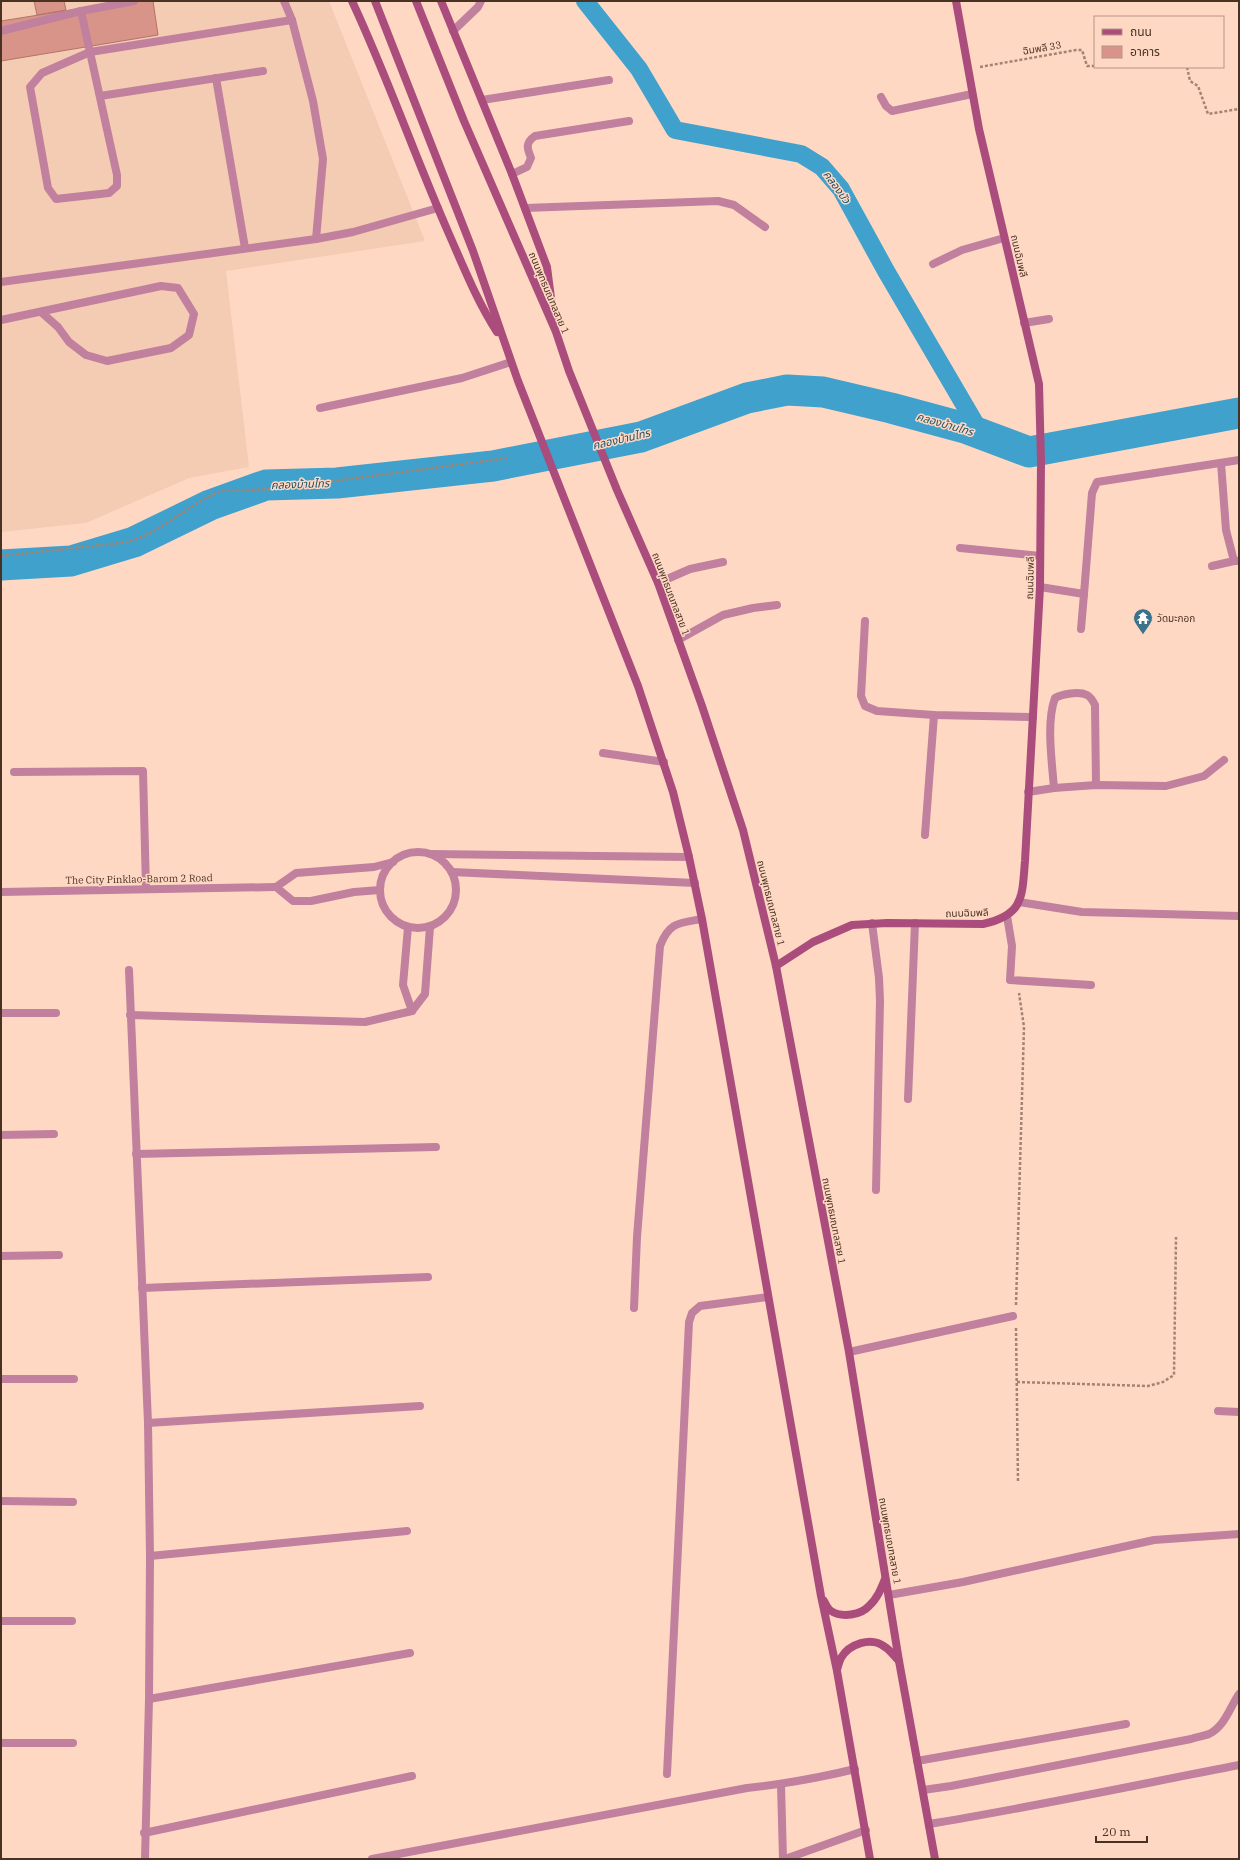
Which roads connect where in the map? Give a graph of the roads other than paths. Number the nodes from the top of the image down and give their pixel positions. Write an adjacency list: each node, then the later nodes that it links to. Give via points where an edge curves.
1 (134, 1): 9 (street)
2 (284, 1): 10 (street)
3 (352, 1): 23 (main road, via 389,84)
4 (375, 1): 36 (main road, via 473,251)
5 (416, 1): 35 (main road, ถนนพุทธมณฑลสาย 1, via 464,121)
6 (440, 1): 12 (main road)
7 (481, 1): 12 (street)
8 (956, 1): 17 (main road, ถนนฉิมพลี)
9 (81, 11): 11 (street); 13 (street)
10 (292, 20): 13 (street); 27 (street, via 313,101 323,159)
11 (1, 31)
12 (453, 31): 20 (main road)
13 (90, 52): 18 (street); 18 (street, via 42,73 30,87 48,188 56,199 109,193 117,186 117,175)
14 (263, 71): 15 (street)
15 (216, 78): 18 (street); 28 (street)
16 (609, 80): 20 (street)
17 (972, 94): 19 (street, via 892,111); 26 (main road, ถนนฉิมพลี)
18 (100, 96)
19 (881, 97)
20 (482, 100): 22 (main road)
21 (629, 121): 22 (street, via 535,136 529,140 527,147 531,158 526,167)
22 (512, 174): 24 (main road)
23 (438, 208): 27 (street, via 353,232); 36 (main road, via 480,306)
24 (525, 208): 25 (street, via 718,201 734,205); 35 (main road, via 547,267)
25 (765, 227)
26 (1004, 238): 29 (street, via 962,250); 34 (main road, ถนนฉิมพลี)
27 (316, 239): 28 (street)
28 (245, 248): 30 (street)
29 (934, 264)
30 (1, 282)
31 (41, 312): 31 (street, via 161,286 178,288 194,314 190,334 171,348 107,361 86,355 69,342 58,327); 33 (street)
32 (1049, 319): 34 (street)
33 (1, 320)
34 (1024, 323): 42 (main road, ถนนฉิมพลี, via 1039,384)
35 (556, 332): 46 (main road, ถนนพุทธมณฑลสาย 1, via 617,490)
36 (504, 343): 37 (main road)
37 (511, 362): 38 (street, via 462,378); 57 (main road, via 638,686)
38 (320, 408)
39 (1239, 460): 40 (street)
40 (1221, 463): 43 (street, via 1226,530); 48 (street, via 1097,482 1092,492)
41 (960, 548): 42 (street)
42 (1040, 556): 47 (main road, ถนนฉิมพลี)
43 (1236, 561): 45 (street)
44 (723, 562): 46 (street, via 690,569)
45 (1212, 566)
46 (658, 582): 52 (main road, ถนนพุทธมณฑลสาย 1)
47 (1040, 587): 48 (street); 54 (main road, ถนนฉิมพลี)
48 (1084, 594): 51 (street)
49 (777, 605): 52 (street, via 723,615)
50 (865, 621): 53 (street, via 861,696 865,706 877,711)
51 (1081, 629)
52 (678, 640): 80 (main road, ถนนพุทธมณฑลสาย 1, via 743,830)
53 (934, 715): 54 (street); 62 (street)
54 (1033, 717): 61 (main road, ถนนฉิมพลี)
55 (604, 753): 57 (street)
56 (1224, 760): 59 (street, via 1204,776 1172,785)
57 (664, 762): 64 (main road)
58 (14, 772): 69 (street, via 143,771)
59 (1096, 785): 60 (street); 60 (street, via 1095,705 1086,694 1062,695 1055,698 1053,703 1051,726)
60 (1054, 788): 61 (street)
61 (1028, 792): 72 (main road, ถนนฉิมพลี, via 1025,861)
62 (925, 835)
63 (431, 854): 64 (street); 65 (street, via 411,853); 66 (street, via 439,858)
64 (690, 857): 67 (main road)
65 (393, 862): 68 (street, via 374,867 296,873); 70 (street, via 386,870)
66 (452, 872): 67 (street); 78 (street, via 456,884 456,897 452,908 444,919)
67 (695, 883): 75 (main road)
68 (276, 887): 69 (street, The City Pinklao-Barom 2 Road); 70 (street, via 293,901 311,901 354,892)
69 (146, 889): 71 (street, The City Pinklao-Barom 2 Road)
70 (380, 890): 79 (street, via 387,913 396,922)
71 (1, 892)
72 (1019, 902): 73 (main road, ถนนฉิมพลี, via 1014,911); 74 (street, via 1082,912)
73 (1007, 916): 77 (main road, ถนนฉิมพลี, via 983,924); 82 (street, via 1012,946 1010,980)
74 (1239, 916)
75 (702, 919): 97 (main road); 98 (street, via 672,927 665,932 660,946)
76 (872, 923): 77 (main road, ถนนฉิมพลี); 80 (main road, ถนนฉิมพลี, via 852,925 839,930); 92 (street, via 880,1001)
77 (915, 923): 87 (street)
78 (430, 926): 79 (street, via 421,929); 83 (street, via 425,994)
79 (408, 927): 83 (street, via 403,985)
80 (776, 966): 100 (main road, ถนนพุทธมณฑลสาย 1)
81 (129, 970): 86 (street)
82 (1091, 985)
83 (412, 1011): 86 (street, via 365,1022)
84 (56, 1013): 85 (street)
85 (1, 1014)
86 (130, 1015): 91 (street)
87 (908, 1099)
88 (1, 1134): 89 (street)
89 (54, 1134)
90 (436, 1147): 91 (street)
91 (136, 1154): 96 (street)
92 (876, 1190)
93 (59, 1255): 94 (street)
94 (1, 1256)
95 (428, 1277): 96 (street)
96 (142, 1288): 106 (street)
97 (768, 1297): 114 (main road); 128 (street, via 700,1306 692,1313 689,1322)
98 (634, 1308)
99 (1015, 1316): 100 (street)
100 (849, 1352): 112 (main road, ถนนพุทธมณฑลสาย 1)
101 (1, 1379): 102 (street)
102 (74, 1379)
103 (420, 1406): 106 (street)
104 (1218, 1411): 105 (street)
105 (1239, 1412)
106 (148, 1423): 111 (street)
107 (1, 1501): 108 (street)
108 (73, 1502)
109 (407, 1531): 111 (street)
110 (1239, 1534): 113 (street, via 1154,1540 963,1582)
111 (150, 1556): 121 (street)
112 (885, 1579): 113 (main road, ถนนพุทธมณฑลสาย 1); 114 (main road, via 876,1598 868,1608 859,1613 837,1614 830,1610)
113 (889, 1594): 118 (main road, ถนนพุทธมณฑลสาย 1)
114 (821, 1596): 119 (main road)
115 (1, 1621): 116 (street)
116 (72, 1621)
117 (410, 1653): 121 (street)
118 (899, 1660): 119 (main road, via 885,1646 865,1642 846,1651); 125 (main road, ถนนพุทธมณฑลสาย 1)
119 (836, 1671): 127 (main road)
120 (1239, 1694): 131 (street, via 1218,1727 1210,1733)
121 (149, 1699): 134 (street)
122 (1126, 1724): 125 (street)
123 (1, 1743): 124 (street)
124 (73, 1743)
125 (917, 1761): 131 (main road, ถนนพุทธมณฑลสาย 1)
126 (1239, 1765): 132 (street)
127 (855, 1769): 130 (street); 133 (main road)
128 (667, 1774)
129 (412, 1776): 134 (street)
130 (781, 1785): 136 (street, via 747,1788); 137 (street)
131 (923, 1790): 132 (main road, ถนนพุทธมณฑลสาย 1)
132 (929, 1824): 139 (main road, ถนนพุทธมณฑลสาย 1)
133 (866, 1830): 137 (street); 138 (main road)
134 (144, 1833): 135 (street)
135 (145, 1859)
136 (372, 1859)
137 (784, 1859)
138 (870, 1859)
139 (935, 1859)

